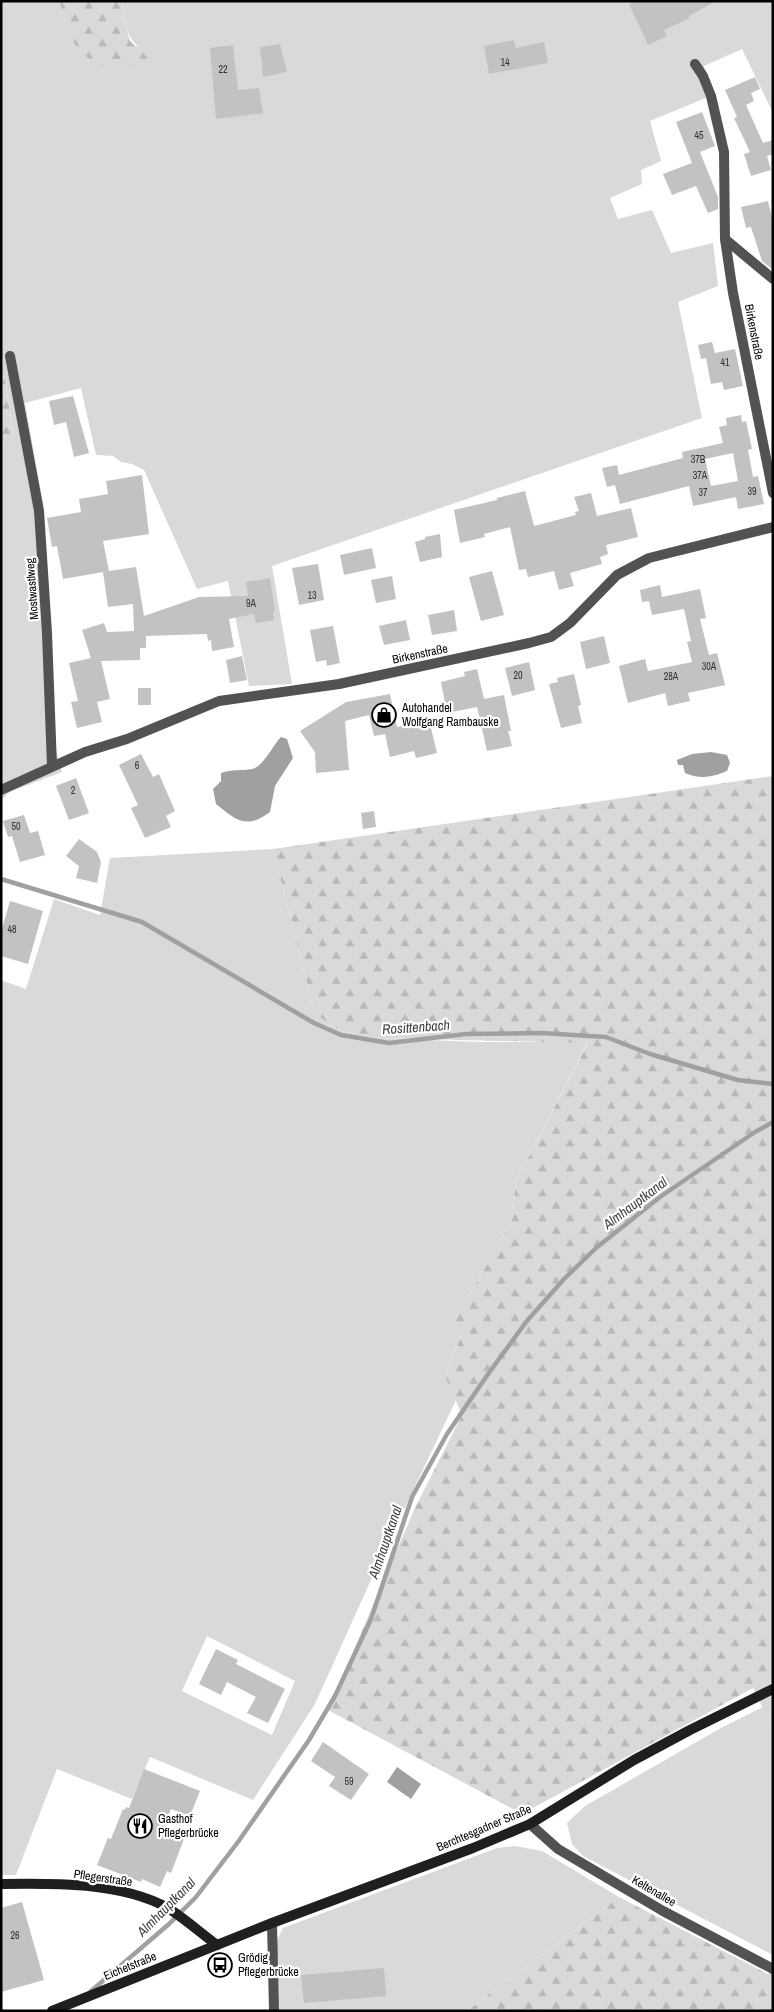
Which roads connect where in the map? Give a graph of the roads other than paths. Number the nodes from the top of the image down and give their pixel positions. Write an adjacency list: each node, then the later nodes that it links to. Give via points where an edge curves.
1 (695, 64): 2 (street, Birkenstraße, via 711,96 724,152)
2 (725, 239): 3 (street); 5 (street, Birkenstraße)
3 (773, 279)
4 (10, 356): 8 (street, Mostwastlweg, via 38,511)
5 (769, 457): 6 (street, Birkenstraße)
6 (773, 493)
7 (773, 528): 8 (street, Birkenstraße, via 649,558 617,575 570,623 551,636 339,684 219,701)
8 (52, 766): 9 (street)
9 (1, 790)
10 (773, 1688): 11 (main road, Berchtesgadner Straße, via 634,1760)
11 (530, 1824): 13 (main road, Berchtesgadner Straße); 15 (street, Keltenallee, via 558,1850 663,1911)
12 (1, 1884): 14 (main road, Pflegerstraße, via 48,1883 145,1898 169,1910)
13 (272, 1923): 14 (main road, Berchtesgadner Straße); 17 (street)
14 (217, 1945): 16 (main road, Eichetstraße)
15 (773, 1969)
16 (52, 2011)
17 (274, 2011)

